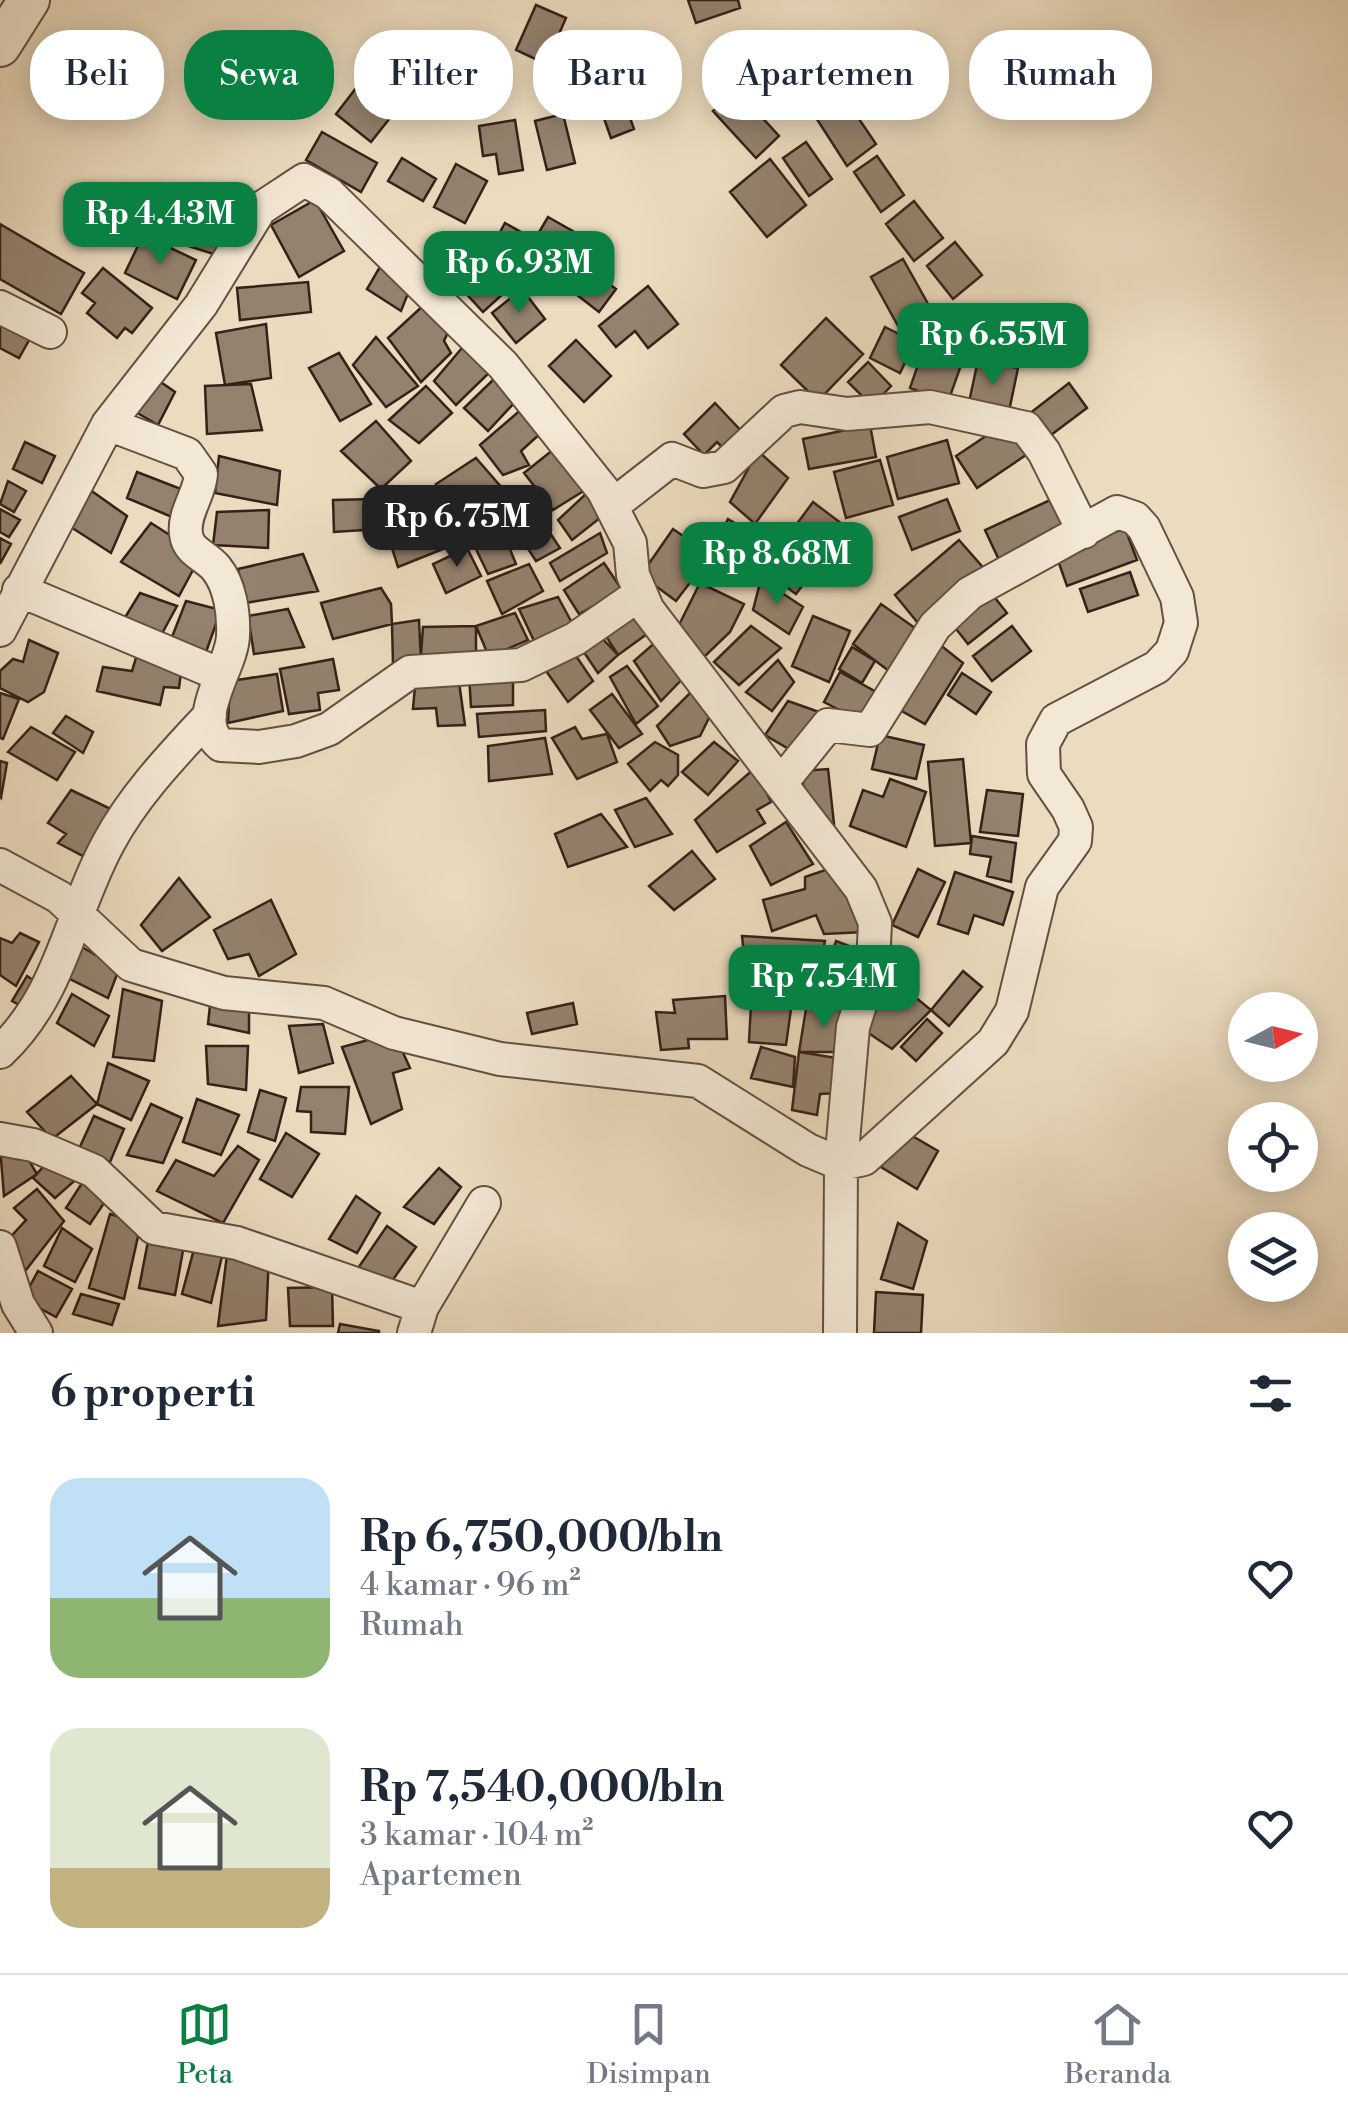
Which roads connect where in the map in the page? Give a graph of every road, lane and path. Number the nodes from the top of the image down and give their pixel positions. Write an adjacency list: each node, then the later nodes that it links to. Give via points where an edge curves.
1 (29, 0): 2 (street)
2 (0, 46)
3 (0, 307): 4 (street)
4 (50, 332)
5 (108, 424): 6 (street, via 201,305 260,210 304,180 328,193 503,365); 8 (street); 11 (street, via 196,464 200,485 186,537 216,568 231,607 234,638)
6 (613, 505): 7 (street, via 672,460 704,471 724,467 784,410 847,414 930,407 1026,428); 9 (street, via 630,542)
7 (1084, 532): 13 (street, via 970,594 935,626 870,730 828,725); 18 (street, via 1117,512 1144,528 1177,597 1180,623 1172,652 1157,667 1056,720 1043,744 1044,774 1076,827 1075,841 1042,887 1003,1028 864,1158)
8 (19, 590): 10 (street); 11 (street)
9 (640, 594): 12 (street, via 520,665 410,672 329,729 296,741 221,745); 13 (street)
10 (0, 630)
11 (221, 675): 12 (street)
12 (210, 715): 15 (street, via 127,810)
13 (781, 783): 18 (street, via 861,889 874,923 873,964 853,1027)
14 (0, 864): 15 (street)
15 (79, 917): 16 (street, via 48,992); 18 (street, via 131,965 224,994 324,1003 394,1033 500,1059 698,1081)
16 (0, 1052)
17 (0, 1139): 22 (street, via 94,1171 154,1228 237,1243)
18 (841, 1164): 24 (street)
19 (484, 1203): 22 (street)
20 (0, 1247): 21 (street)
21 (6, 1280): 23 (street)
22 (418, 1320)
23 (36, 1333)
24 (840, 1333)

